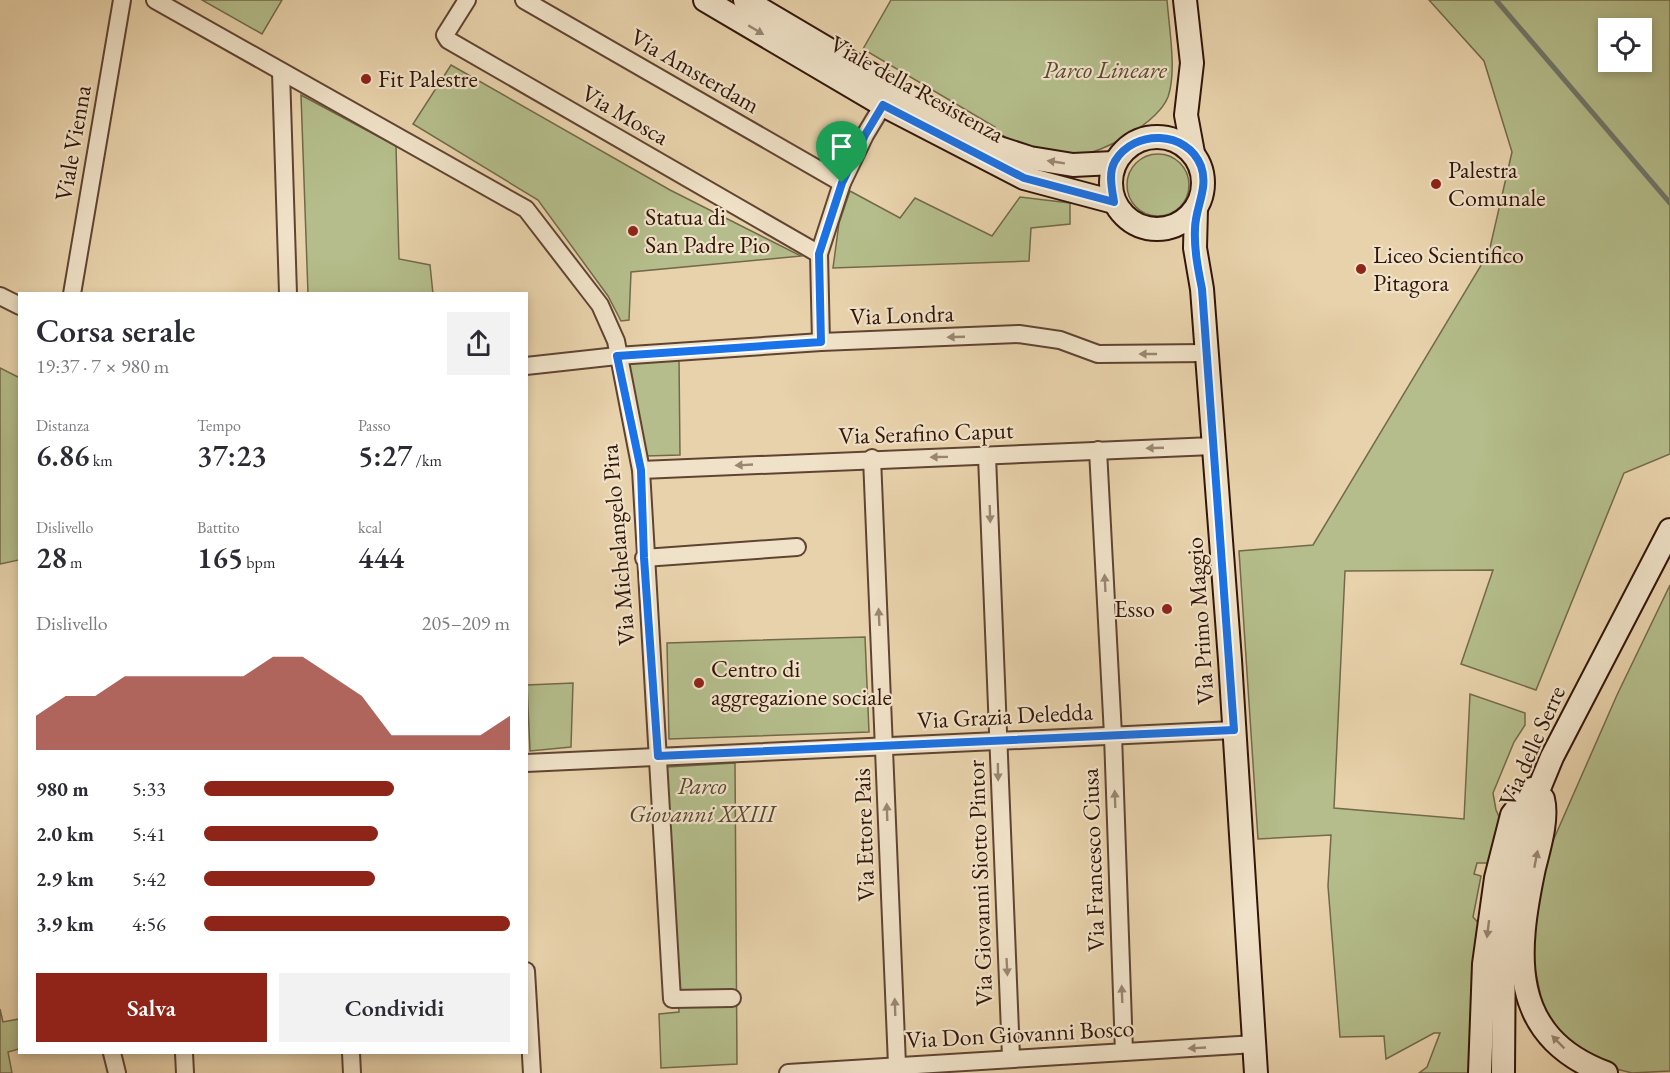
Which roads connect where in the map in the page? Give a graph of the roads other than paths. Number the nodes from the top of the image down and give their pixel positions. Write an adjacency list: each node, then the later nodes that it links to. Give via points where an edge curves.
1 (122, 0): 20 (street, Viale Vienna)
2 (155, 0): 8 (street, Via Michelangelo Pira)
3 (467, 0): 18 (street, Via Mosca, via 445,35 448,40)
4 (524, 0): 14 (street, Via Amsterdam)
5 (705, 0): 10 (main road, Viale della Resistenza, one-way to 10)
6 (745, 0): 13 (main road, Viale della Resistenza, one-way to 6, via 1073,165 1030,158 999,147)
7 (1185, 0): 9 (main road, via 1191,35)
8 (281, 72): 21 (street); 26 (street, Via Michelangelo Pira, via 526,209 600,305 616,341)
9 (1190, 87): 11 (main road, via 1170,120); 12 (main road, via 1186,115)
10 (883, 105): 14 (street); 15 (main road, Viale della Resistenza, via 1024,178)
11 (1150, 137): 12 (main road, via 1181,143); 13 (main road, via 1135,142)
12 (1193, 153): 16 (main road, via 1204,180)
13 (1114, 163): 15 (main road, via 1110,182)
14 (842, 183): 18 (street)
15 (1114, 202): 17 (main road, via 1131,222 1144,229)
16 (1196, 209): 17 (main road, via 1180,224); 19 (main road, Via Primo Maggio)
17 (1159, 230): 19 (main road, Via Primo Maggio, via 1183,248)
18 (819, 254): 24 (street)
19 (1198, 273): 25 (main road, Via Primo Maggio)
20 (72, 292)
21 (288, 292)
22 (0, 296): 23 (street)
23 (18, 305)
24 (821, 342): 25 (street, Via Londra, one-way to 24, via 1098,354 1060,340 1019,334); 26 (street, Via Londra)
25 (1206, 353): 28 (main road, Via Primo Maggio)
26 (617, 356): 27 (street, Via Londra); 32 (street, Via Michelangelo Pira)
27 (528, 366)
28 (1213, 446): 29 (street, Via Serafino Caput, one-way to 29); 36 (main road, Via Primo Maggio)
29 (1098, 450): 30 (street, Via Serafino Caput); 37 (street, Via Francesco Ciusa, one-way to 29)
30 (987, 456): 31 (street, Via Serafino Caput, one-way to 31); 38 (street, Via Giovanni Siotto Pintor, one-way to 38)
31 (872, 458): 32 (street, Via Serafino Caput, one-way to 32); 39 (street, Via Ettore Pais, one-way to 31)
32 (641, 470): 35 (street, Via Michelangelo Pira)
33 (1670, 530): 42 (main road, Via delle Serre)
34 (797, 547): 35 (street)
35 (644, 558): 40 (street, Via Michelangelo Pira)
36 (1234, 730): 37 (street, Via Grazia Deledda); 45 (main road, Via Primo Maggio)
37 (1113, 735): 38 (street, Via Grazia Deledda); 46 (street, Via Francesco Ciusa, one-way to 37)
38 (999, 740): 39 (street, Via Grazia Deledda); 50 (street, Via Giovanni Siotto Pintor, one-way to 50)
39 (884, 746): 40 (street, Via Grazia Deledda); 51 (street, Via Ettore Pais, one-way to 39)
40 (658, 756): 41 (street, Via Grazia Deledda); 43 (street, Via Michelangelo Pira, via 672,999)
41 (528, 763)
42 (1541, 781): 58 (main road, one-way to 58, via 1514,811 1496,878 1484,964); 59 (main road, Via delle Serre, via 1524,831 1504,934); 60 (main road, one-way to 42, via 1557,1043 1538,1016 1524,981 1522,930 1545,806)
43 (732, 998)
44 (528, 1004): 55 (street)
45 (1255, 1044): 46 (street, Via Don Giovanni Bosco, one-way to 46); 57 (main road, Via Primo Maggio)
46 (1124, 1052): 50 (street, Via Don Giovanni Bosco)
47 (112, 1054): 52 (street)
48 (184, 1054): 53 (street)
49 (351, 1054): 54 (street)
50 (1011, 1058): 51 (street, Via Don Giovanni Bosco)
51 (897, 1065): 56 (street, Via Don Giovanni Bosco)
52 (117, 1073)
53 (185, 1073)
54 (352, 1073)
55 (532, 1073)
56 (788, 1073)
57 (1256, 1073)
58 (1480, 1073)
59 (1503, 1073)
60 (1606, 1073)

